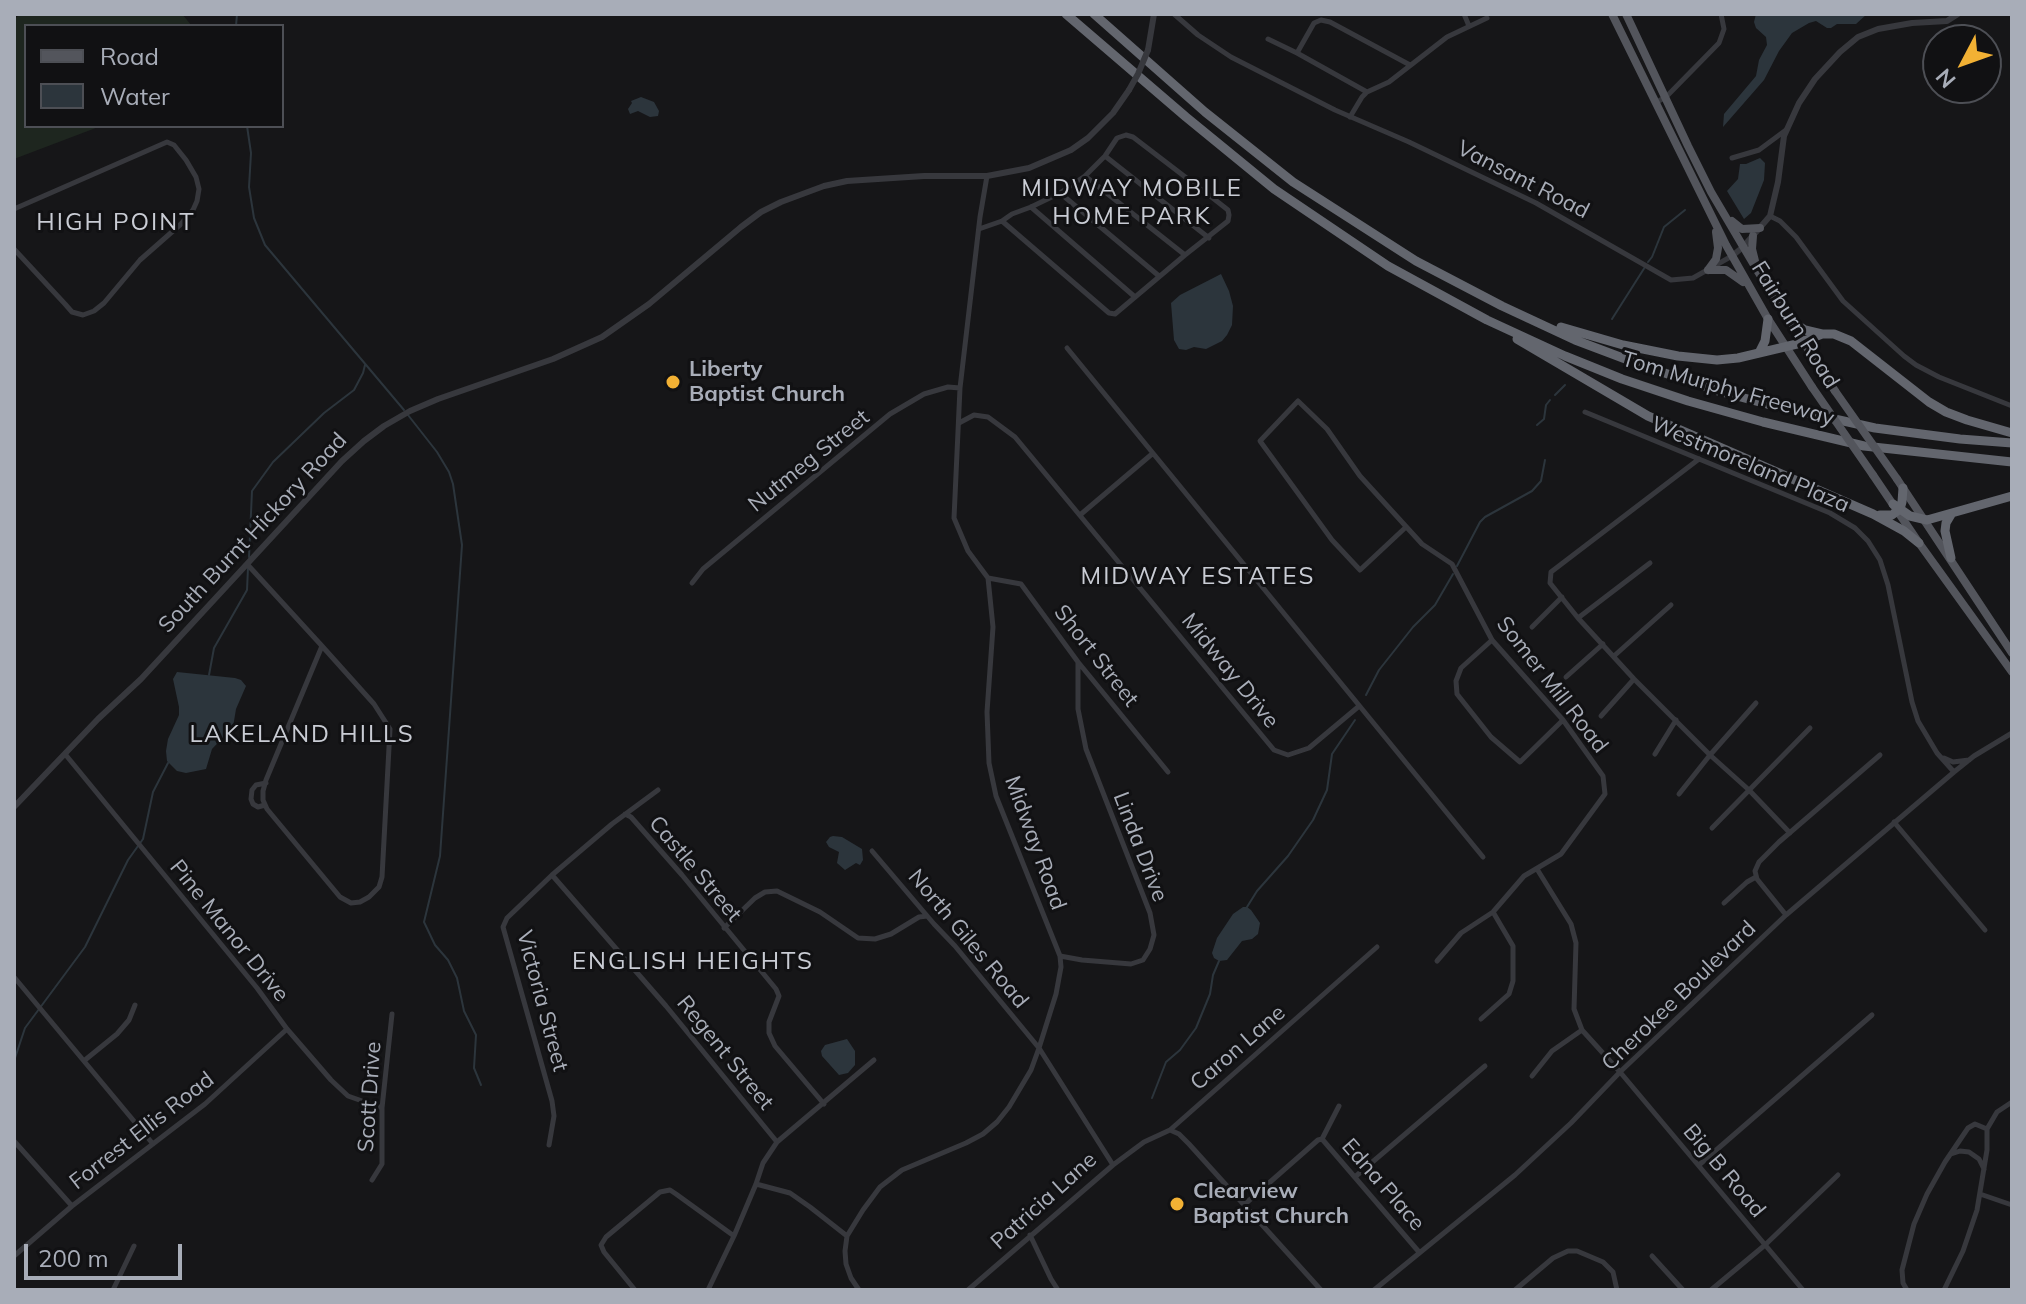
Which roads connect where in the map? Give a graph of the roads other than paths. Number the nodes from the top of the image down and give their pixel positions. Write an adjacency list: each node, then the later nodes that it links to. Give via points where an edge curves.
1 (1066, 14): 46 (highway, Tom Murphy Freeway, via 1291,201 1388,266)
2 (1094, 14): 43 (highway, Tom Murphy Freeway, via 1293,182 1416,261)
3 (1174, 14): 18 (street, Vansant Road, via 1231,57)
4 (1464, 14): 11 (street)
5 (1612, 14): 17 (main road, Fairburn Road)
6 (1626, 14): 16 (main road, Fairburn Road)
7 (1721, 14): 16 (street, via 1724,29 1719,43)
8 (1958, 14): 19 (street, Vansant Road, via 1947,21 1912,23 1858,37 1815,79)
9 (1155, 16): 22 (street, South Burnt Hickory Road, bridge, via 1142,65 1103,124 1071,150 1029,168)
10 (1487, 18): 11 (street)
11 (1469, 26): 14 (street)
12 (1268, 39): 13 (street)
13 (1297, 53): 14 (street, via 1321,20); 15 (street)
14 (1410, 65): 15 (street)
15 (1367, 92): 18 (street)
16 (1666, 97): 17 (street); 27 (main road, Fairburn Road)
17 (1655, 104): 30 (main road, Fairburn Road)
18 (1350, 117): 38 (street, Vansant Road, via 1536,203 1671,280)
19 (1786, 130): 21 (street, via 1759,150); 28 (street, Vansant Road)
20 (1105, 156): 23 (street); 33 (street); 33 (street, via 1117,138 1133,137 1228,210 1228,221)
21 (1732, 158)
22 (987, 176): 31 (street, Midway Road); 72 (street, South Burnt Hickory Road, via 847,181 761,212 602,337 438,399 384,426 342,461)
23 (1085, 176): 24 (street); 36 (street)
24 (1060, 193): 25 (street); 40 (street)
25 (1031, 207): 29 (street); 42 (street)
26 (14, 209): 35 (street, via 167,142 186,160 199,189 193,210 181,224 140,260 104,303 83,315 72,312)
27 (1722, 209): 32 (main road, via 1737,227); 34 (main road, Fairburn Road)
28 (1770, 216): 32 (street, Vansant Road); 53 (street, via 1796,237 1843,301 1904,356 1939,377)
29 (1002, 221): 31 (street); 42 (street, via 1109,313)
30 (1716, 224): 37 (main road, Fairburn Road); 38 (main road, via 1718,248)
31 (979, 229): 52 (street, Midway Road)
32 (1757, 232): 34 (street, Vansant Road); 39 (main road, via 1752,249)
33 (1209, 238): 36 (street)
34 (1743, 247): 37 (street, Vansant Road); 39 (main road, Fairburn Road)
35 (14, 249)
36 (1185, 255): 40 (street)
37 (1732, 256): 38 (street, Vansant Road); 41 (main road, Fairburn Road)
38 (1708, 270): 41 (main road, via 1726,270)
39 (1757, 270): 45 (main road, Fairburn Road)
40 (1159, 276): 42 (street)
41 (1749, 286): 44 (main road, Fairburn Road)
42 (1135, 297)
43 (1502, 306): 51 (highway, via 1602,340 1678,356 1717,360); 57 (highway, Tom Murphy Freeway, via 1575,340 1718,391 1875,428)
44 (1768, 319): 49 (main road, Fairburn Road); 51 (highway)
45 (1788, 319): 47 (highway); 48 (main road, Fairburn Road)
46 (1487, 320): 60 (highway, Tom Murphy Freeway, via 1622,379 1763,422 1864,446); 65 (highway, via 1648,416)
47 (1822, 334): 48 (highway); 56 (highway, via 1851,341 1946,412)
48 (1803, 342): 49 (highway); 61 (main road, Fairburn Road, bridge)
49 (1785, 346): 51 (highway); 63 (main road, Fairburn Road, bridge)
50 (1067, 348): 58 (street)
51 (1759, 353)
52 (960, 388): 55 (street, Midway Road); 74 (street, Nutmeg Street, via 924,394 890,414)
53 (2012, 406)
54 (1585, 412): 59 (street, Westmoreland Plaza)
55 (959, 423): 66 (street, Midway Drive, via 974,415 996,421); 73 (street, Midway Road, via 954,518 968,551)
56 (2012, 433)
57 (2012, 443)
58 (1152, 454): 66 (street); 89 (street)
59 (1699, 459): 75 (street, via 1551,572 1550,583); 95 (street, Westmoreland Plaza, via 1833,515 1868,541 1888,585 1918,721)
60 (2012, 462)
61 (1903, 488): 63 (highway); 67 (main road, Fairburn Road)
62 (2012, 496): 64 (highway)
63 (1897, 508): 65 (highway, via 1888,516); 67 (highway); 69 (main road, Fairburn Road)
64 (1952, 513): 67 (highway); 70 (highway, via 1945,531)
65 (1873, 514): 69 (highway)
66 (1080, 515): 89 (street, Midway Drive, via 1274,750 1288,755 1309,748)
67 (1925, 520): 70 (main road, Fairburn Road)
68 (1406, 527): 68 (street, Somer Mill Road, via 1298,401 1260,441 1360,570); 79 (street, Somer Mill Road, via 1452,564)
69 (1919, 543): 85 (main road, Fairburn Road)
70 (1951, 558): 82 (main road, Fairburn Road)
71 (1650, 563): 77 (street)
72 (247, 564): 81 (street); 96 (street, South Burnt Hickory Road)
73 (988, 578): 84 (street, Short Street, via 1021,584); 127 (street, Midway Road, via 993,627 989,763 996,796)
74 (692, 583)
75 (1562, 597): 77 (street); 78 (street)
76 (1671, 605): 83 (street)
77 (1578, 618): 80 (street)
78 (1532, 627)
79 (1492, 640): 91 (street, Somer Mill Road); 91 (street, via 1461,668 1456,681 1457,694 1491,737 1520,762)
80 (1603, 644): 83 (street); 86 (street)
81 (322, 646): 105 (street); 109 (street, via 390,729 379,887 360,902 340,897)
82 (2012, 653)
83 (1614, 656): 87 (street)
84 (1078, 662): 102 (street, Short Street); 127 (street, Linda Drive, via 1078,709 1086,749 1154,935 1143,960 1131,964)
85 (2012, 672)
86 (1566, 677)
87 (1634, 679): 90 (street); 92 (street)
88 (1756, 703): 98 (street)
89 (1358, 707): 116 (street)
90 (1601, 716)
91 (1563, 720): 117 (street, Somer Mill Road, via 1603,776 1605,794 1561,854)
92 (1676, 720): 97 (street); 98 (street)
93 (1810, 728): 107 (street)
94 (2012, 733): 100 (street, Cherokee Boulevard)
95 (1937, 753): 100 (street, via 1953,762); 101 (street, Westmoreland Plaza)
96 (65, 754): 110 (street, South Burnt Hickory Road); 134 (street, Pine Manor Drive)
97 (1655, 754)
98 (1710, 755): 107 (street); 108 (street)
99 (1880, 755): 114 (street)
100 (1970, 760): 103 (street, Cherokee Boulevard)
101 (1945, 761): 103 (street, Westmoreland Plaza); 104 (street)
102 (1168, 772)
103 (1954, 772): 104 (street, Cherokee Boulevard)
104 (1943, 781): 112 (street, Cherokee Boulevard)
105 (266, 783): 109 (street); 109 (street, via 256,785 251,799 258,807)
106 (658, 790): 111 (street, Victoria Street)
107 (1749, 790): 113 (street); 114 (street)
108 (1679, 794)
109 (265, 805)
110 (14, 807)
111 (625, 814): 118 (street, Victoria Street); 124 (street, Castle Street)
112 (1894, 822): 122 (street, Cherokee Boulevard); 125 (street)
113 (1712, 828)
114 (1790, 833): 119 (street, via 1759,862)
115 (872, 851): 123 (street, North Giles Road)
116 (1483, 857)
117 (1537, 869): 121 (street, Somer Mill Road, via 1524,876); 135 (street, via 1571,924 1576,943 1574,1009)
118 (552, 875): 150 (street, Regent Street); 152 (street, Victoria Street, via 503,927 552,1101)
119 (1756, 877): 120 (street); 122 (street)
120 (1724, 903)
121 (1493, 912): 128 (street, Somer Mill Road, via 1461,933); 133 (street, via 1513,946 1513,981 1509,994)
122 (1786, 915): 140 (street, Cherokee Boulevard)
123 (927, 916): 124 (street, via 891,934 858,938 777,891 755,898); 136 (street, North Giles Road)
124 (724, 928): 143 (street, Castle Street, via 776,989 779,996 769,1033)
125 (1985, 930)
126 (1377, 947): 147 (street, Caron Lane)
127 (1060, 956): 136 (street, via 1056,994)
128 (1437, 961)
129 (15, 978): 137 (street)
130 (135, 1005): 137 (street, via 117,1034)
131 (392, 1014): 145 (street, Scott Drive)
132 (1872, 1015): 155 (street)
133 (1481, 1019)
134 (287, 1029): 145 (street, Pine Manor Drive, via 348,1096); 151 (street, Forrest Ellis Road)
135 (1582, 1030): 140 (street, Big B Road); 141 (street, via 1552,1051)
136 (1039, 1048): 154 (street, Patricia Lane); 167 (street, via 997,1122 966,1143 902,1170 880,1187)
137 (85, 1060): 151 (street)
138 (874, 1060): 143 (street)
139 (1485, 1066): 158 (street)
140 (1620, 1072): 155 (street, Big B Road); 170 (street, Cherokee Boulevard, via 1524,1166)
141 (1532, 1076)
142 (2012, 1102): 146 (street, via 1997,1112)
143 (824, 1104): 150 (street)
144 (1339, 1106): 148 (street)
145 (382, 1108): 159 (street, Scott Drive, via 382,1164)
146 (1987, 1129): 153 (street, via 1975,1124 1968,1128); 156 (street)
147 (1170, 1130): 154 (street, Caron Lane); 162 (street)
148 (1322, 1139): 158 (street, Edna Place); 162 (street)
149 (14, 1141): 164 (street)
150 (777, 1142): 160 (street)
151 (153, 1144): 164 (street, Forrest Ellis Road)
152 (549, 1145)
153 (1949, 1155): 156 (street, via 1969,1152); 186 (street, via 1911,1236 1902,1270)
154 (1113, 1165): 165 (street, Patricia Lane)
155 (1699, 1165): 168 (street, Big B Road)
156 (1984, 1170): 161 (street)
157 (1838, 1175): 168 (street)
158 (1356, 1176): 170 (street, Edna Place)
159 (372, 1180)
160 (756, 1184): 166 (street); 167 (street, via 790,1193)
161 (1980, 1194): 163 (street); 187 (street, via 1963,1251)
162 (1245, 1204): 179 (street)
163 (2012, 1205)
164 (72, 1206): 171 (street, Forrest Ellis Road)
165 (1030, 1235): 177 (street, Patricia Lane); 178 (street)
166 (734, 1236): 174 (street, via 670,1190 660,1192 601,1245); 175 (street)
167 (847, 1236): 176 (street, via 846,1264)
168 (1765, 1245): 184 (street); 185 (street, Big B Road)
169 (134, 1246): 173 (street)
170 (1419, 1252): 180 (street, Cherokee Boulevard)
171 (14, 1256)
172 (1652, 1256): 183 (street)
173 (113, 1290)
174 (635, 1290)
175 (708, 1290)
176 (859, 1290)
177 (968, 1290)
178 (1058, 1290)
179 (1321, 1290)
180 (1374, 1290)
181 (1515, 1290): 182 (street, via 1568,1251 1603,1262 1613,1272)
182 (1617, 1290)
183 (1683, 1290)
184 (1711, 1290)
185 (1803, 1290)
186 (1907, 1290)
187 (1944, 1290)

